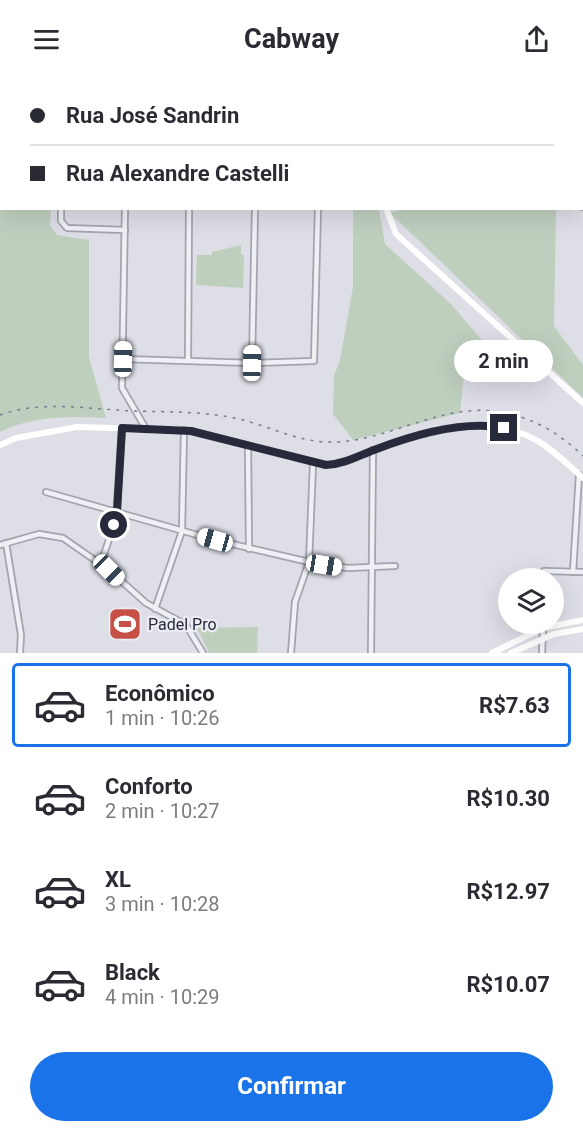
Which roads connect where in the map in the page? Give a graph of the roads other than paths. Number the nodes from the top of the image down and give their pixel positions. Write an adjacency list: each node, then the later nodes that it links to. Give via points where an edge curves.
1 (61, 210): 7 (street, via 61,221 67,228)
2 (125, 210): 7 (street)
3 (189, 210): 9 (street)
4 (255, 210): 10 (street)
5 (318, 210): 10 (street, via 314,361)
6 (387, 210): 11 (street, via 396,234)
7 (125, 230): 8 (street)
8 (123, 359): 9 (street); 13 (street, via 123,392)
9 (188, 361): 10 (street)
10 (252, 363)
11 (583, 403)
12 (122, 428): 13 (street); 15 (street, via 68,428); 21 (street)
13 (146, 429): 14 (street)
14 (184, 430): 16 (street); 22 (street)
15 (0, 445)
16 (248, 446): 18 (street); 24 (street)
17 (373, 450): 18 (street, via 344,463); 19 (street, via 460,427 492,426 535,439); 27 (street)
18 (313, 464): 25 (street)
19 (581, 476): 30 (street)
20 (46, 492): 21 (street)
21 (117, 512): 22 (street); 26 (street)
22 (182, 531): 24 (street); 32 (street)
23 (3, 544): 26 (street, via 39,534 55,535); 39 (street, via 21,635)
24 (249, 549): 25 (street)
25 (309, 562): 27 (street, via 348,568); 41 (street, via 295,602)
26 (100, 563): 32 (street)
27 (371, 566): 28 (street); 42 (street)
28 (395, 566)
29 (564, 572): 30 (street)
30 (573, 572): 31 (street)
31 (583, 572)
32 (155, 609): 40 (street, via 186,625)
33 (583, 620): 34 (street)
34 (564, 624)
35 (583, 629): 38 (street)
36 (531, 634): 43 (street)
37 (542, 634): 38 (street)
38 (542, 638): 44 (street); 45 (street)
39 (20, 653)
40 (203, 653)
41 (291, 653)
42 (371, 653)
43 (492, 653)
44 (511, 653)
45 (542, 653)

